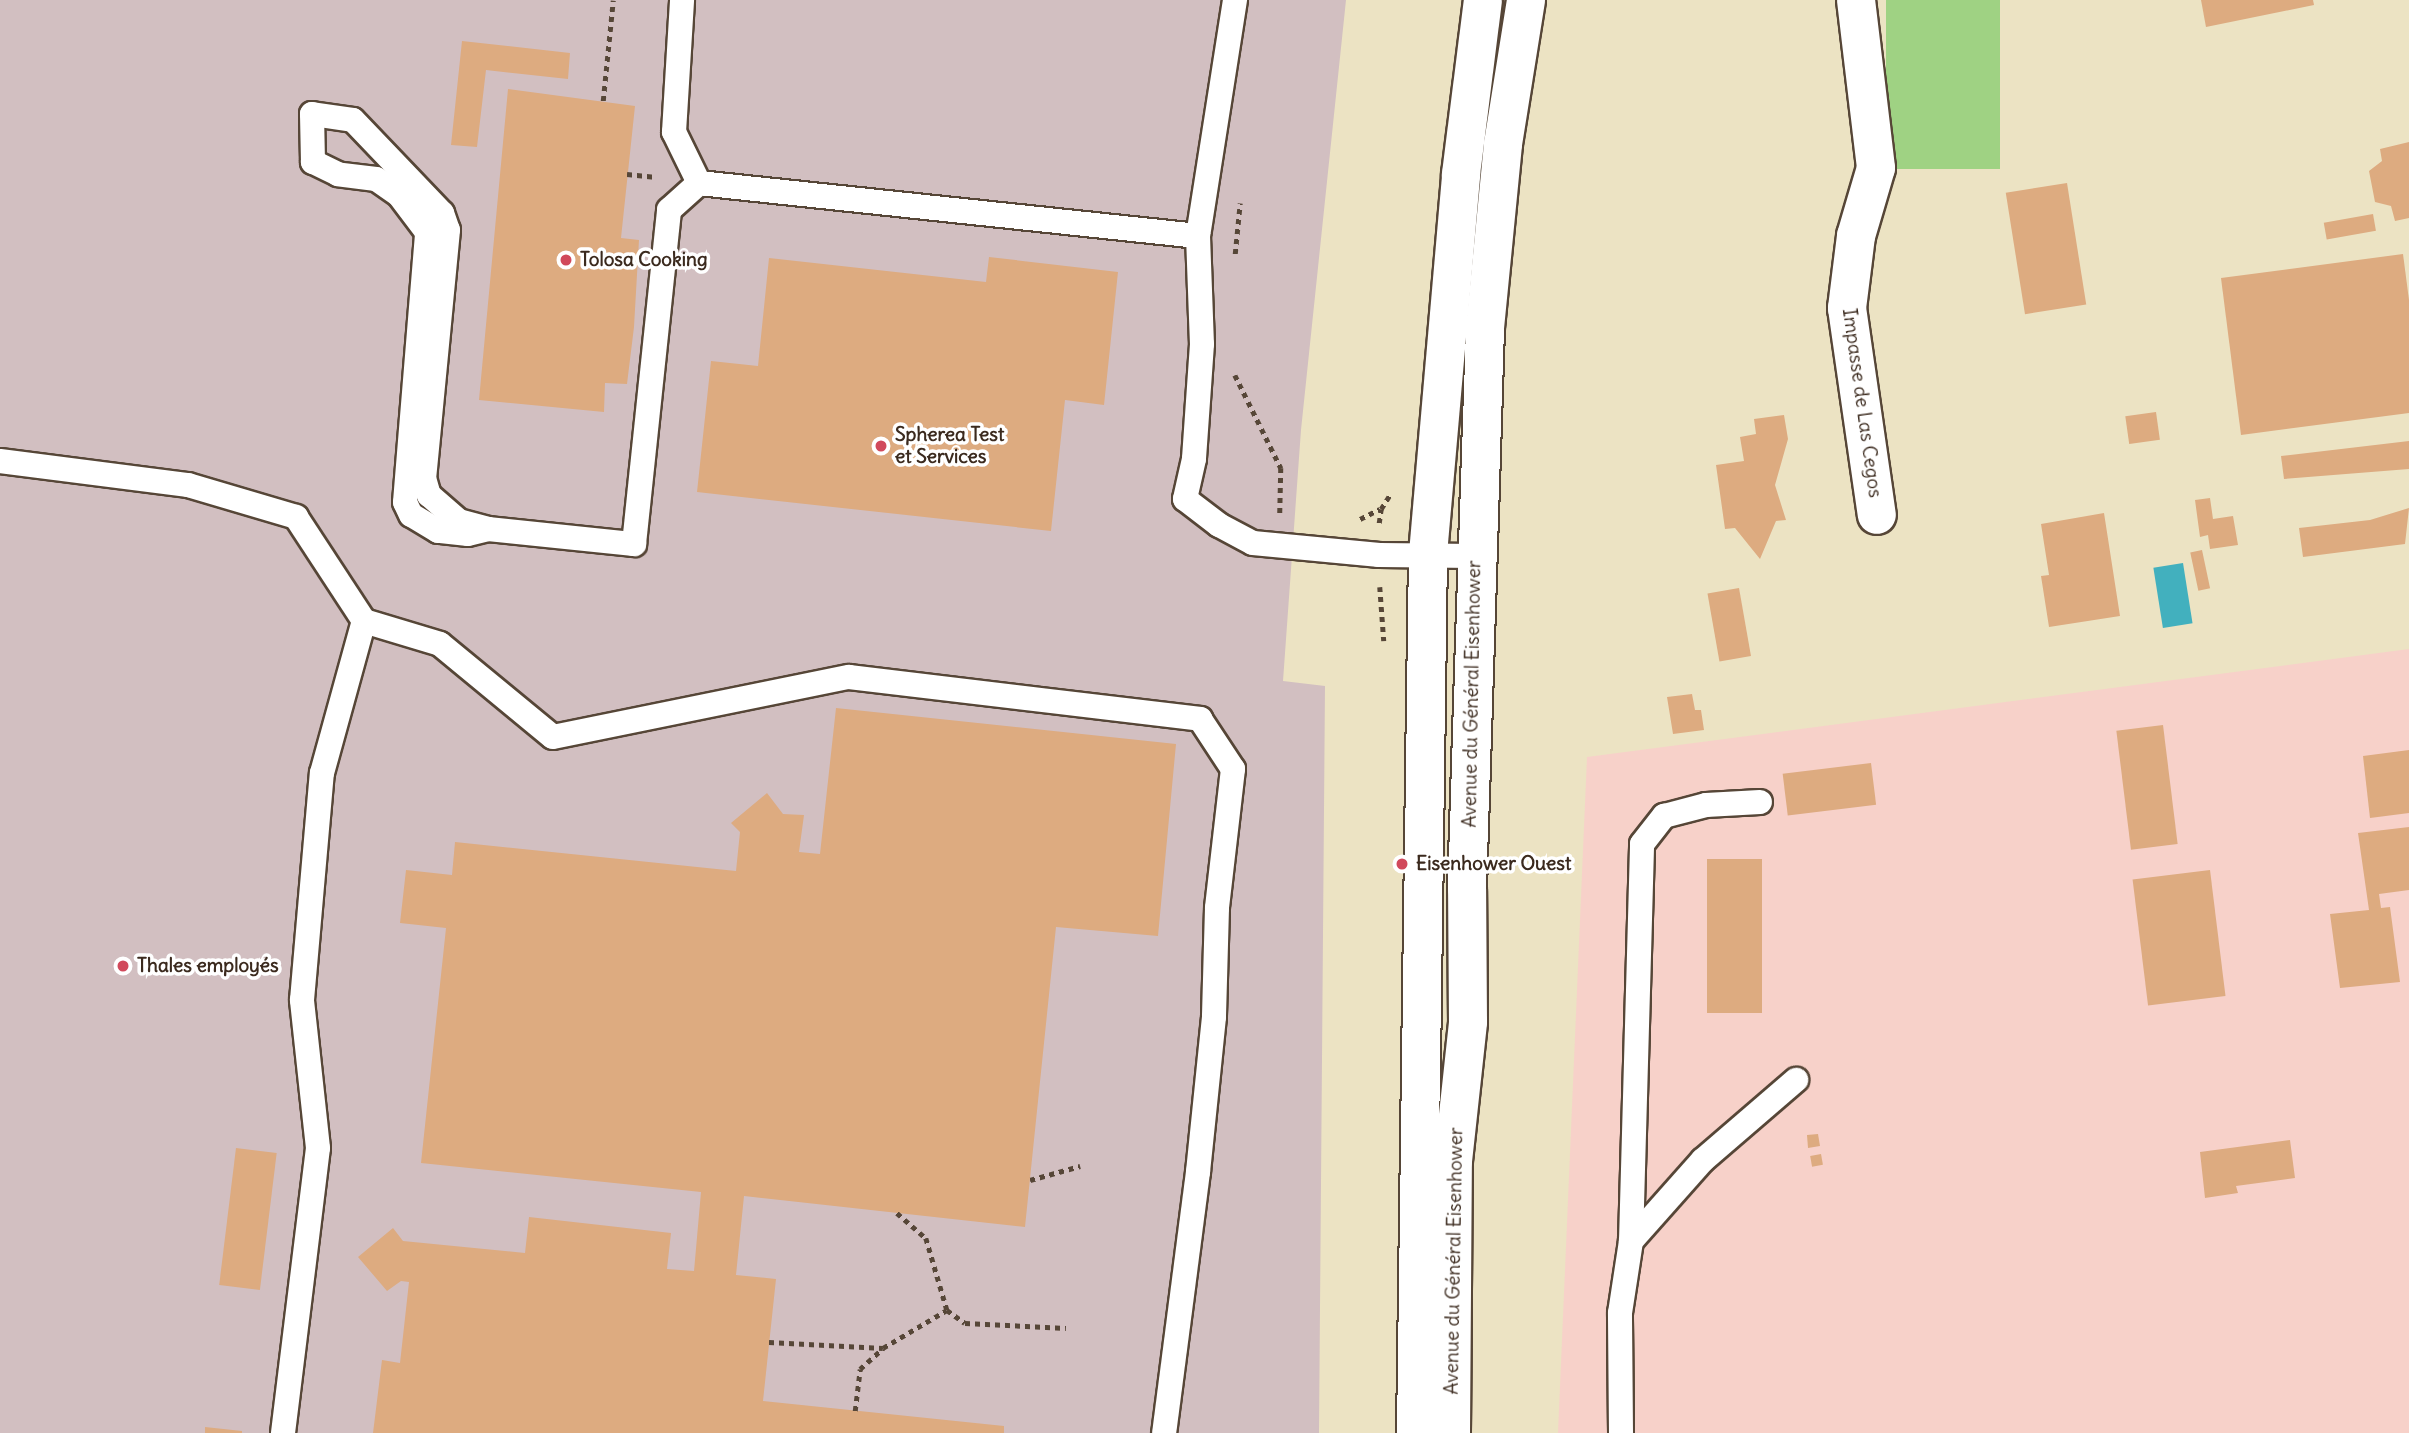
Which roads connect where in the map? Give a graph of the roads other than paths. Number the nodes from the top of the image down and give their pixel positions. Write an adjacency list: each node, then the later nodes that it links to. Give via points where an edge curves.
1 (682, 0): 6 (lane, via 674,132)
2 (1235, 0): 7 (lane)
3 (1483, 0): 11 (main road, Avenue du Général Eisenhower, via 1461,174)
4 (1526, 0): 12 (main road, Avenue du Général Eisenhower, via 1503,144 1485,328)
5 (1856, 0): 9 (main road, Impasse de Las Cegos, via 1876,168 1856,236 1847,308)
6 (699, 183): 7 (lane); 10 (lane, via 669,210 634,544)
7 (1198, 236): 11 (lane, via 1202,344 1194,459 1185,499 1253,543 1379,555)
8 (0, 461): 13 (lane, via 188,485 296,517)
9 (1877, 515)
10 (488, 530): 10 (lane, via 442,511 424,478 445,277 448,230 442,213 353,120 312,114 313,162 338,174 376,179 399,195 427,232 405,502 411,515 438,531 468,534)
11 (1428, 554): 12 (lane); 19 (main road, Avenue du Général Eisenhower)
12 (1476, 556): 20 (main road, Avenue du Général Eisenhower, via 1468,1022 1453,1161)
13 (364, 621): 17 (lane, via 322,773 302,1000 318,1148); 18 (lane, via 440,643 553,737 849,677 1200,719 1233,769 1217,908 1214,1017)
14 (1760, 803): 16 (lane, via 1706,805 1664,816 1642,844)
15 (1796, 1080): 16 (lane, via 1703,1160)
16 (1631, 1241): 21 (lane, via 1620,1313)
17 (283, 1433)
18 (1164, 1433)
19 (1416, 1433)
20 (1451, 1433)
21 (1620, 1433)

